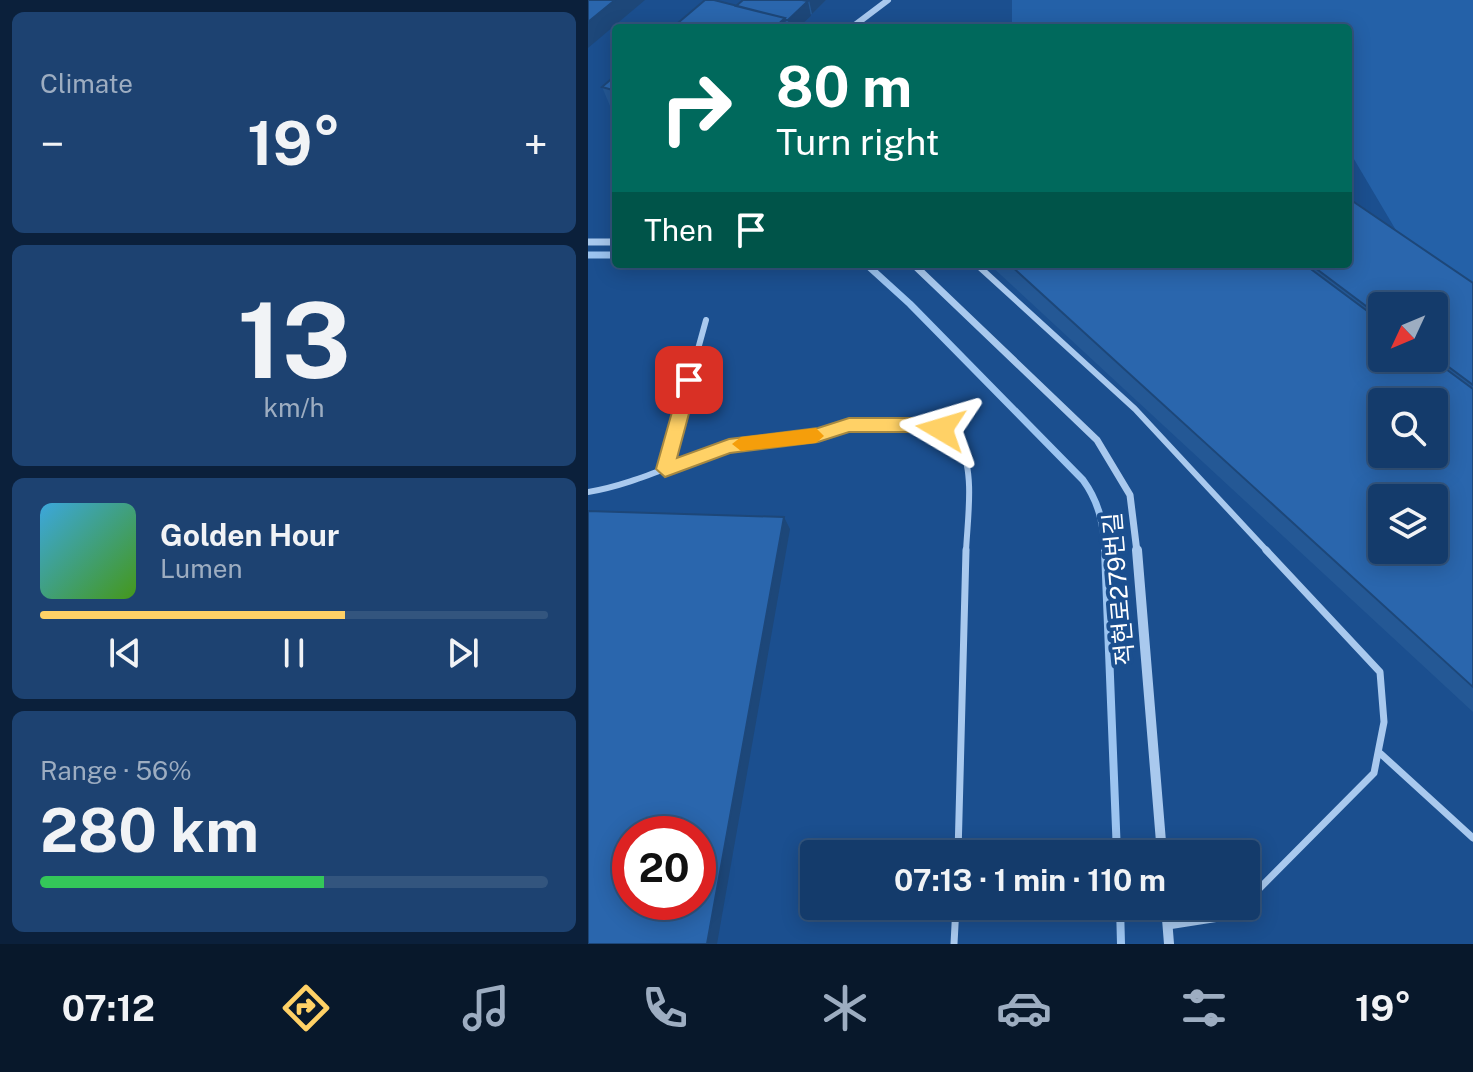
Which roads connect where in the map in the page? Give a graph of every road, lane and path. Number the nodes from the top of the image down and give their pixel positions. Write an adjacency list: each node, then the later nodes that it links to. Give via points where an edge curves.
1 (888, 0): 2 (street)
2 (856, 24)
3 (588, 242): 4 (street)
4 (612, 242)
5 (917, 268): 13 (street, 적현로279번길, via 1097,440 1127,487 1133,504)
6 (980, 268): 10 (lane, via 1135,409 1370,658 1385,687)
7 (706, 320): 8 (lane)
8 (665, 469): 9 (lane); 12 (lane, via 743,443 864,424 928,425 950,435 961,448 968,470)
9 (588, 492)
10 (1381, 754): 11 (lane); 14 (lane, via 1367,781)
11 (1473, 838)
12 (958, 840)
13 (1161, 840)
14 (1260, 888)
15 (955, 920): 19 (lane)
16 (1167, 920): 18 (street)
17 (1206, 920): 18 (lane)
18 (1168, 926): 20 (street)
19 (954, 944)
20 (1169, 944)

